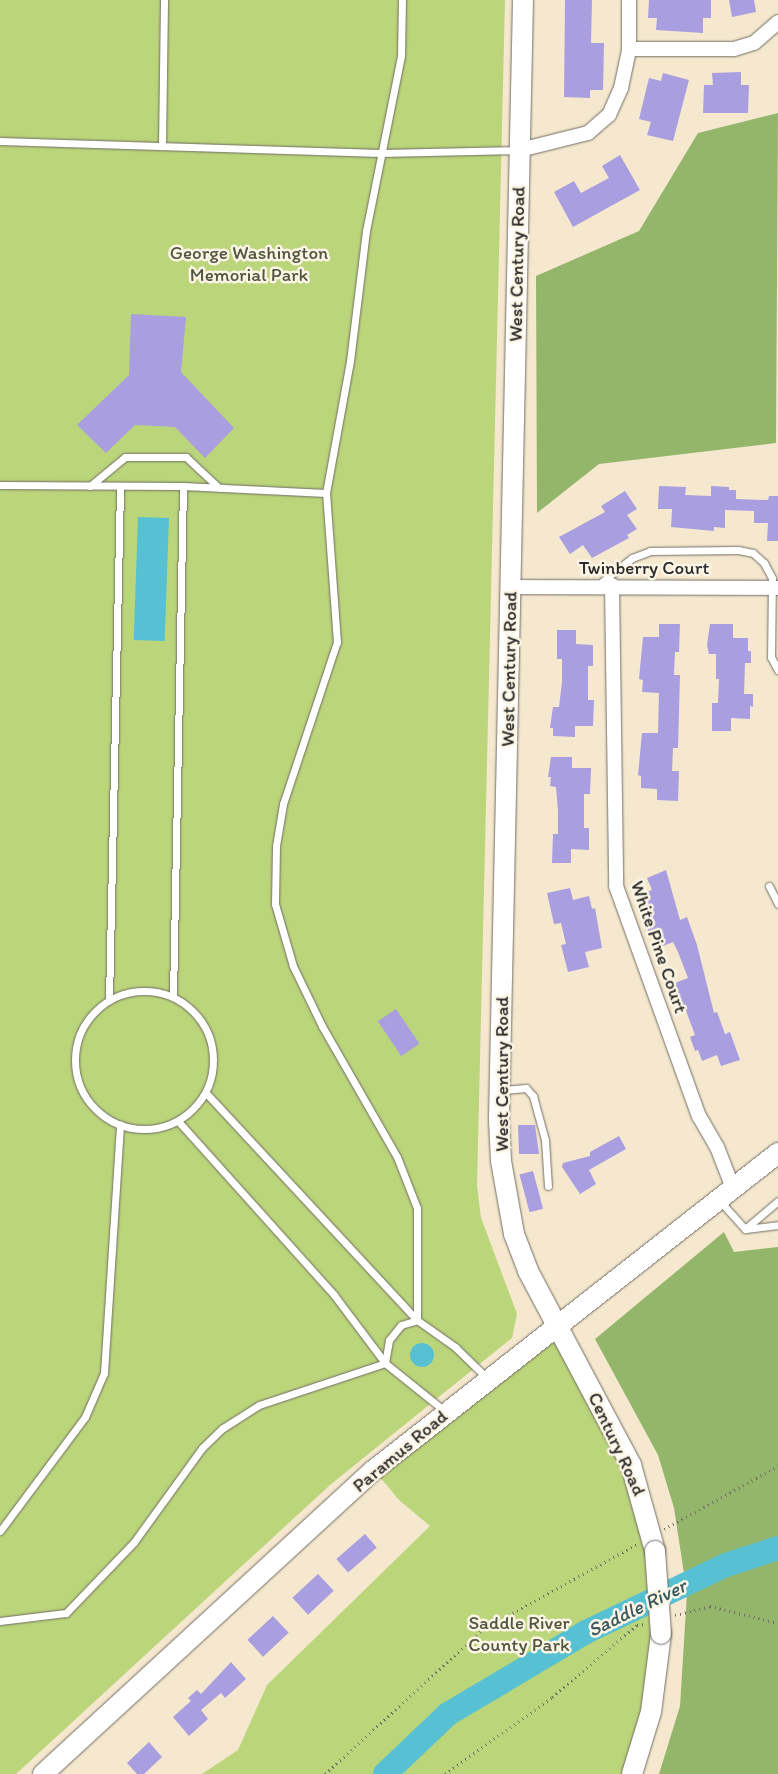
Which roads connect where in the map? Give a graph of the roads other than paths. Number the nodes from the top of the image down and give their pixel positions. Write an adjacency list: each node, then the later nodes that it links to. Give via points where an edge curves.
1 (164, 0): 8 (lane)
2 (402, 0): 10 (lane, via 401,56)
3 (523, 0): 9 (main road, West Century Road)
4 (629, 0): 6 (street)
5 (778, 22): 6 (street, via 754,43 734,50)
6 (629, 49): 9 (street, via 616,103 600,124 574,138)
7 (0, 141): 8 (lane)
8 (162, 145): 10 (lane)
9 (520, 150): 10 (lane); 19 (main road, West Century Road)
10 (381, 153): 16 (lane, via 366,231 350,361)
11 (0, 485): 12 (lane)
12 (90, 486): 13 (lane); 15 (lane, via 125,457 186,457)
13 (120, 486): 14 (lane); 26 (lane)
14 (183, 486): 15 (lane); 25 (lane)
15 (219, 488): 16 (lane)
16 (326, 493): 37 (lane, via 337,642 283,804 276,846 275,904 293,966 322,1026 397,1157 416,1208)
17 (612, 585): 18 (street, Twinberry Court); 20 (street, Twinberry Court); 33 (street, White Pine Court, via 616,886 699,1116 717,1147)
18 (598, 586): 19 (street, Twinberry Court); 20 (lane, via 632,558 650,551 738,550 753,553 764,563)
19 (510, 587): 27 (main road, West Century Road)
20 (775, 588): 21 (lane)
21 (775, 624): 22 (lane, via 771,657)
22 (778, 670)
23 (769, 886): 24 (lane)
24 (778, 904)
25 (173, 997): 26 (lane, via 152,991); 28 (lane, via 196,1014 210,1038 214,1066)
26 (109, 1000): 30 (lane, via 86,1025 78,1040 75,1066 82,1091 98,1112)
27 (500, 1090): 32 (lane, via 526,1088 533,1096 545,1140); 38 (main road, West Century Road, via 501,1161 514,1234 528,1270)
28 (206, 1093): 29 (lane, via 194,1109); 37 (lane)
29 (178, 1121): 30 (lane, via 149,1130); 39 (lane, via 334,1295)
30 (120, 1125): 42 (lane, via 104,1372 85,1417)
31 (778, 1153): 33 (main road, Paramus Road)
32 (548, 1186)
33 (726, 1194): 36 (lane); 38 (main road, Paramus Road)
34 (778, 1201): 36 (lane)
35 (778, 1225): 36 (lane)
36 (745, 1229)
37 (417, 1320): 39 (lane, via 401,1325 389,1340); 40 (lane, via 455,1347)
38 (559, 1326): 40 (main road, Paramus Road); 45 (main road, Century Road, bridge, via 631,1465 654,1543 651,1712)
39 (385, 1363): 41 (lane); 43 (lane, via 259,1405 223,1428 202,1448 134,1542 66,1614)
40 (488, 1380): 41 (main road, Paramus Road)
41 (446, 1412): 44 (main road, Paramus Road, via 307,1530)
42 (0, 1531)
43 (0, 1621)
44 (43, 1774)
45 (632, 1774)

